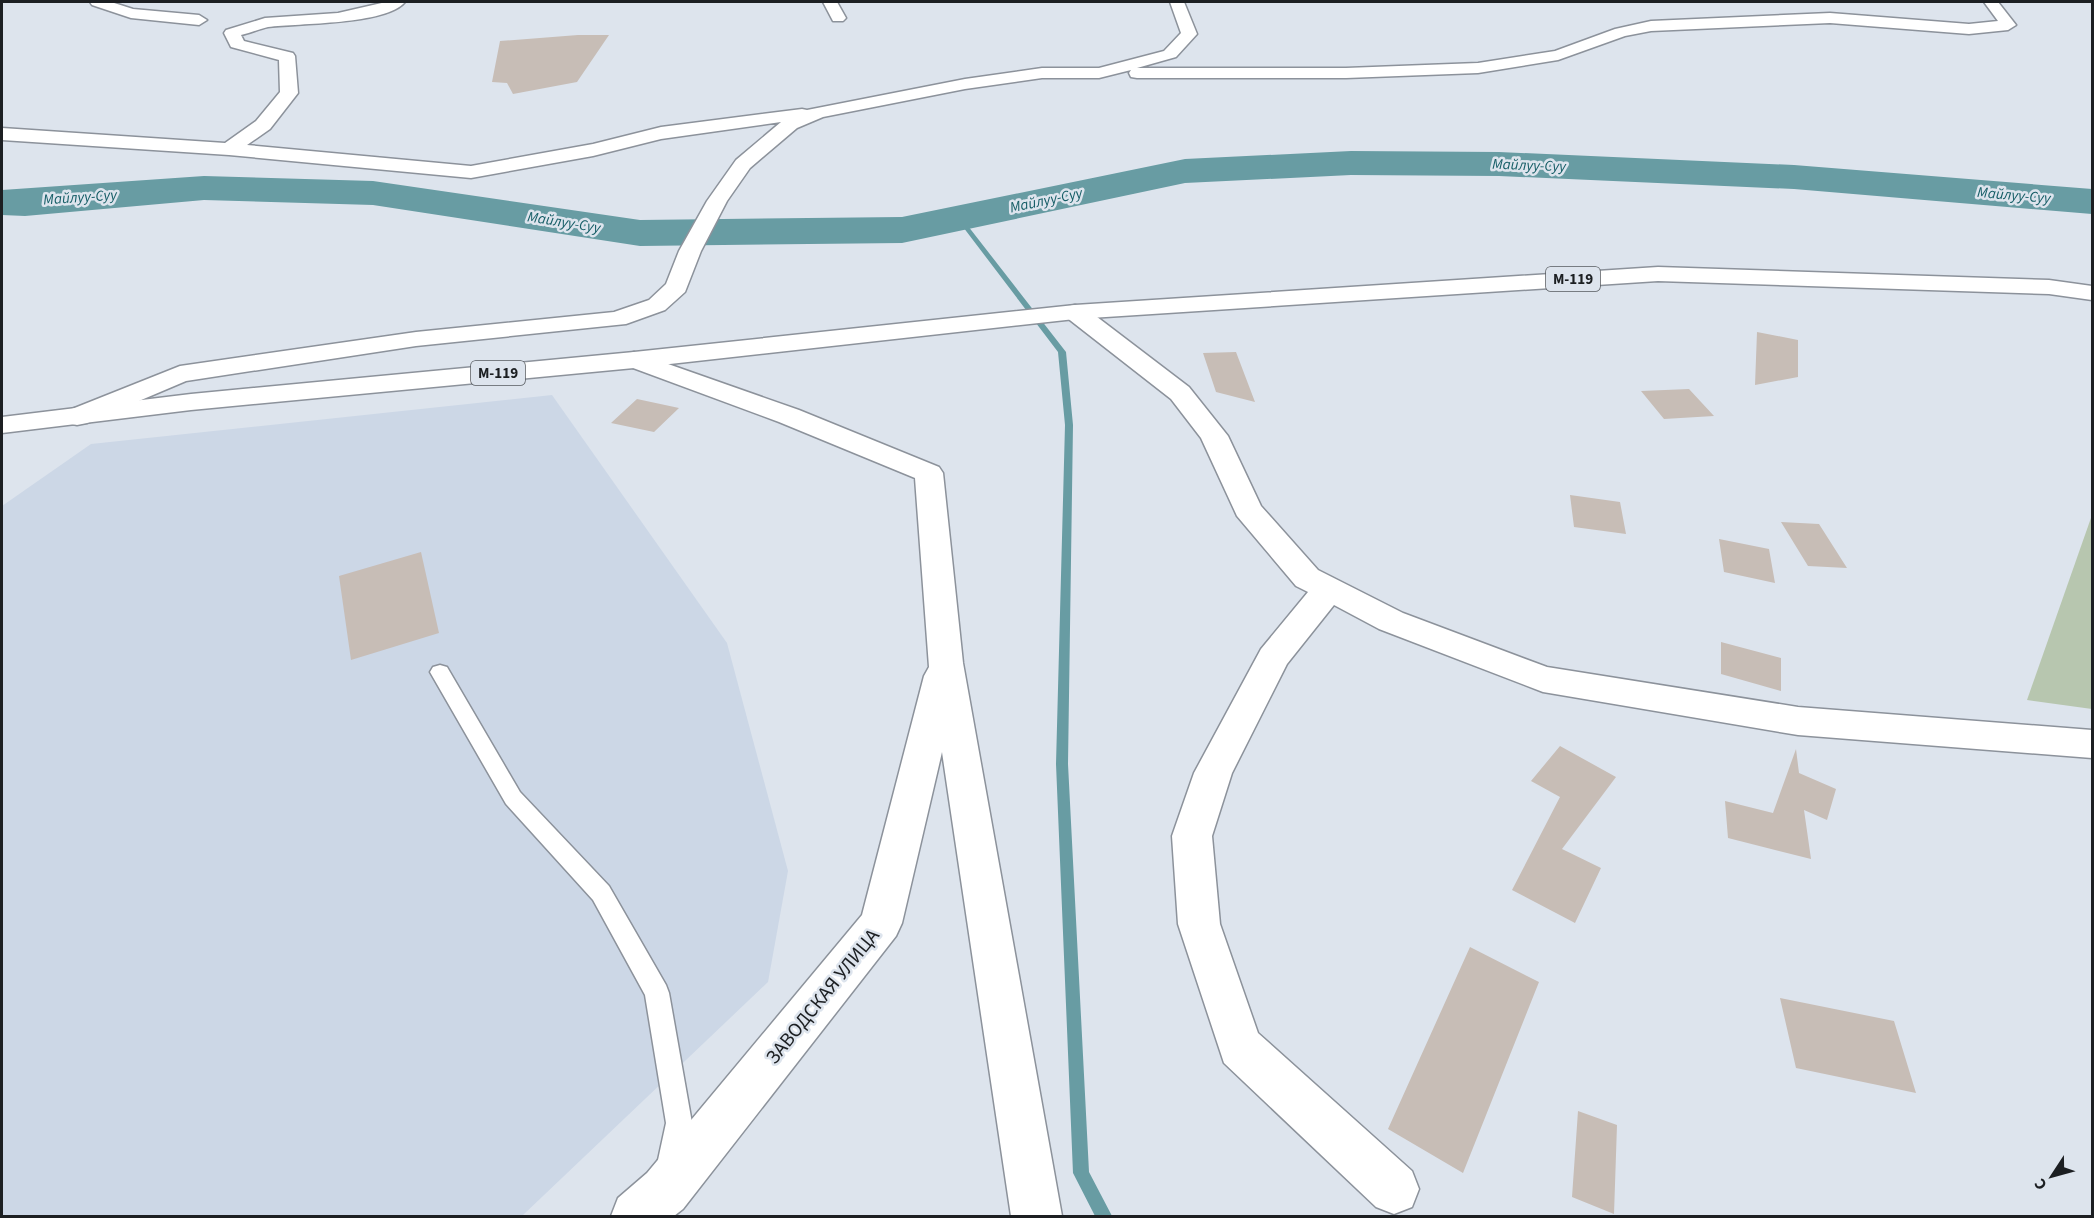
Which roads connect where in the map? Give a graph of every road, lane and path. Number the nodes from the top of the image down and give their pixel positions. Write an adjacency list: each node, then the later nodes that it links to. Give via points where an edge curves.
1 (97, 2): 8 (street, via 131,13)
2 (398, 2): 13 (street, via 348,16 265,23 232,33 237,44 287,56 289,93 263,125)
3 (830, 2): 7 (street)
4 (1991, 2): 9 (street, via 2008,25 1970,29 1830,18)
5 (1181, 4): 10 (street, via 1189,34 1170,54)
6 (1636, 10): 9 (street)
7 (838, 18)
8 (199, 20)
9 (1651, 26): 10 (street, via 1621,32 1558,55 1478,68 1346,73)
10 (1099, 73): 11 (street, via 1042,73)
11 (818, 112): 13 (street, via 661,133 471,172); 17 (street, via 790,124 743,164 690,251 677,287 657,305 617,319 416,339 180,374)
12 (2, 134): 13 (street)
13 (229, 149)
14 (2092, 293): 15 (street, М-119, via 2049,287 1658,274)
15 (1065, 314): 16 (street, М-119); 19 (street, via 1180,393 1214,436 1248,510 1307,578)
16 (634, 360): 17 (street, М-119, via 191,402); 20 (street, via 789,416 929,473)
17 (77, 417): 18 (street, М-119)
18 (2, 425)
19 (1329, 589): 22 (street, via 1391,621 1543,679 1798,721); 23 (street, via 1273,658 1213,773 1192,836 1199,924 1240,1047)
20 (946, 663): 24 (street, ЗАВОДСКАЯ УЛИЦА, via 881,923); 25 (street)
21 (440, 672): 24 (lane, via 513,798 601,893 657,993 679,1122)
22 (2092, 744)
23 (1394, 1189)
24 (650, 1204)
25 (1037, 1216)

